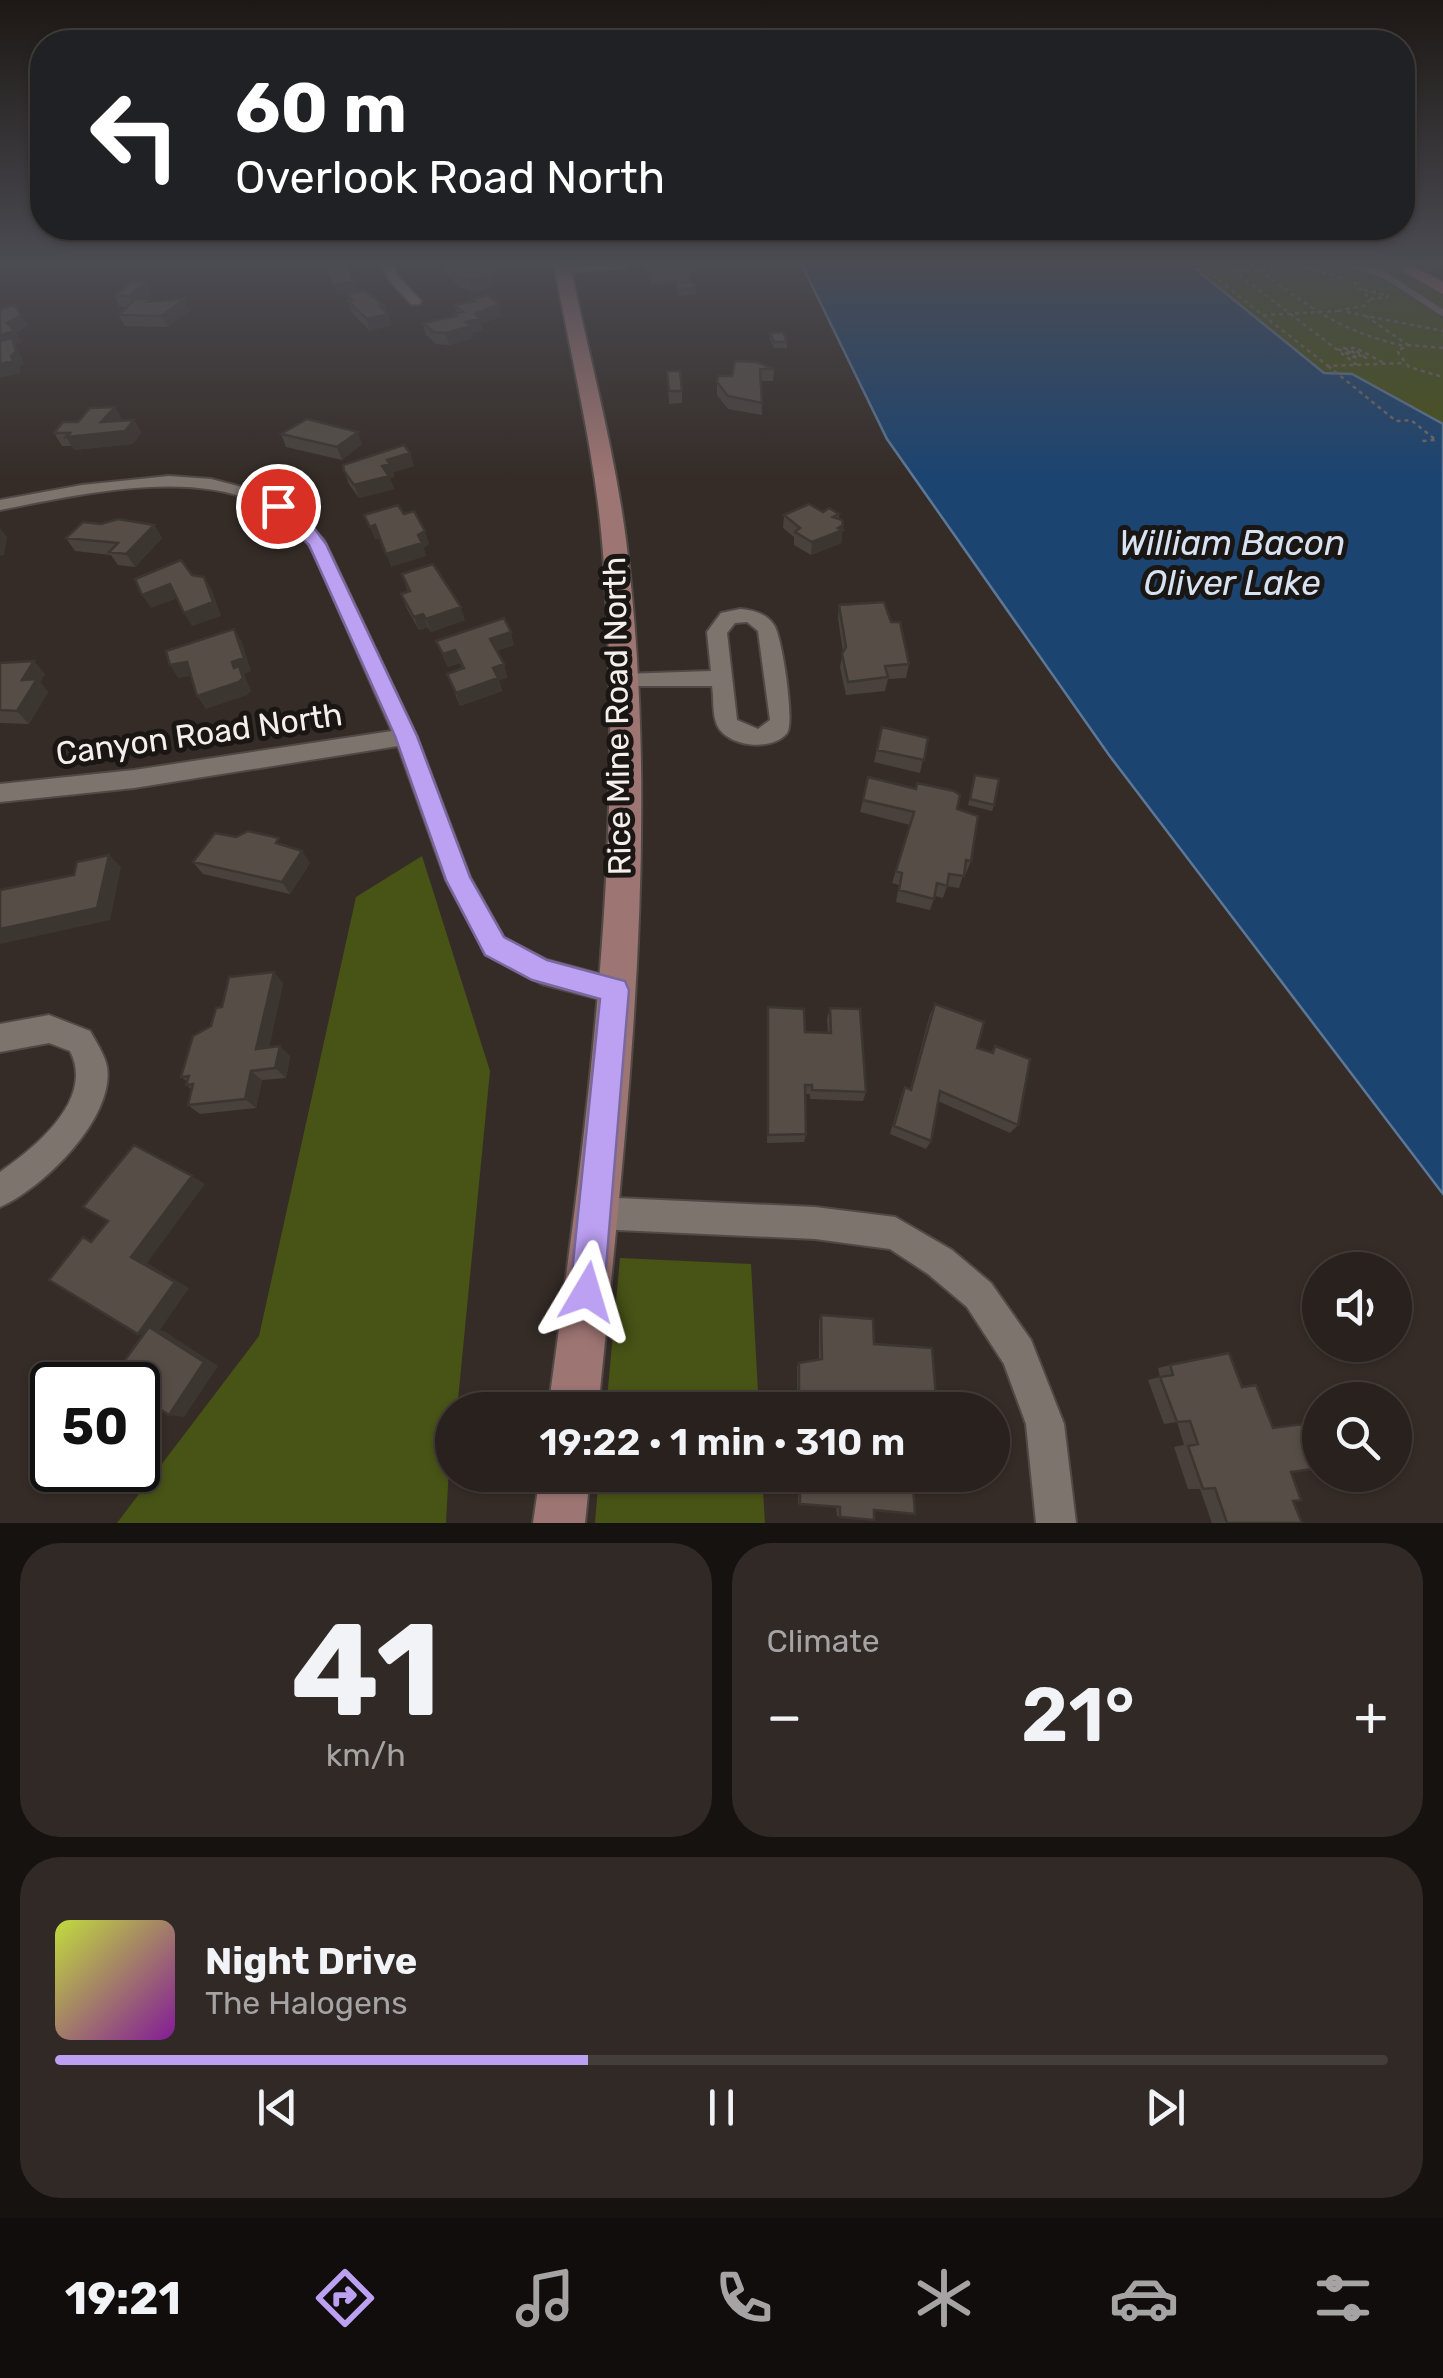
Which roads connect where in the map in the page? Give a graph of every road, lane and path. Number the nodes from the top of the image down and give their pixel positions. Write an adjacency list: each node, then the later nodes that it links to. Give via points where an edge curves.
1 (576, 336): 17 (main road, Rice Mine Road North, via 614,542)
2 (1290, 336): 12 (path)
3 (1319, 336): 8 (path)
4 (1360, 336): 6 (path)
5 (1392, 336): 6 (path)
6 (1406, 346): 7 (path); 10 (path, via 1397,352)
7 (1443, 348)
8 (1336, 349): 9 (path, via 1366,358 1356,348); 11 (path)
9 (1384, 363): 10 (path); 11 (path)
10 (1403, 363): 13 (path)
11 (1356, 365): 12 (path)
12 (1328, 366): 14 (path, via 1396,421 1411,420 1436,440)
13 (1443, 377)
14 (1421, 441)
15 (0, 506): 18 (street, via 131,481 174,481 278,506 318,544)
16 (722, 678): 16 (street, via 727,723 734,731 759,738 778,729 767,629 752,616 728,618 717,632); 17 (street)
17 (623, 681): 20 (main road, Rice Mine Road North, via 626,807)
18 (406, 736): 19 (street, Canyon Road North); 20 (street, via 458,880 495,946 542,971)
19 (0, 793)
20 (615, 990): 23 (main road, Rice Mine Road North)
21 (0, 1038): 22 (street, via 49,1029 80,1041 93,1068 84,1106 56,1146)
22 (0, 1191)
23 (596, 1213): 24 (main road, Rice Mine Road North); 27 (street, via 815,1222 895,1233 940,1262 978,1295 1018,1353 1045,1424)
24 (575, 1392)
25 (563, 1492): 26 (main road)
26 (559, 1523)
27 (1056, 1523)

